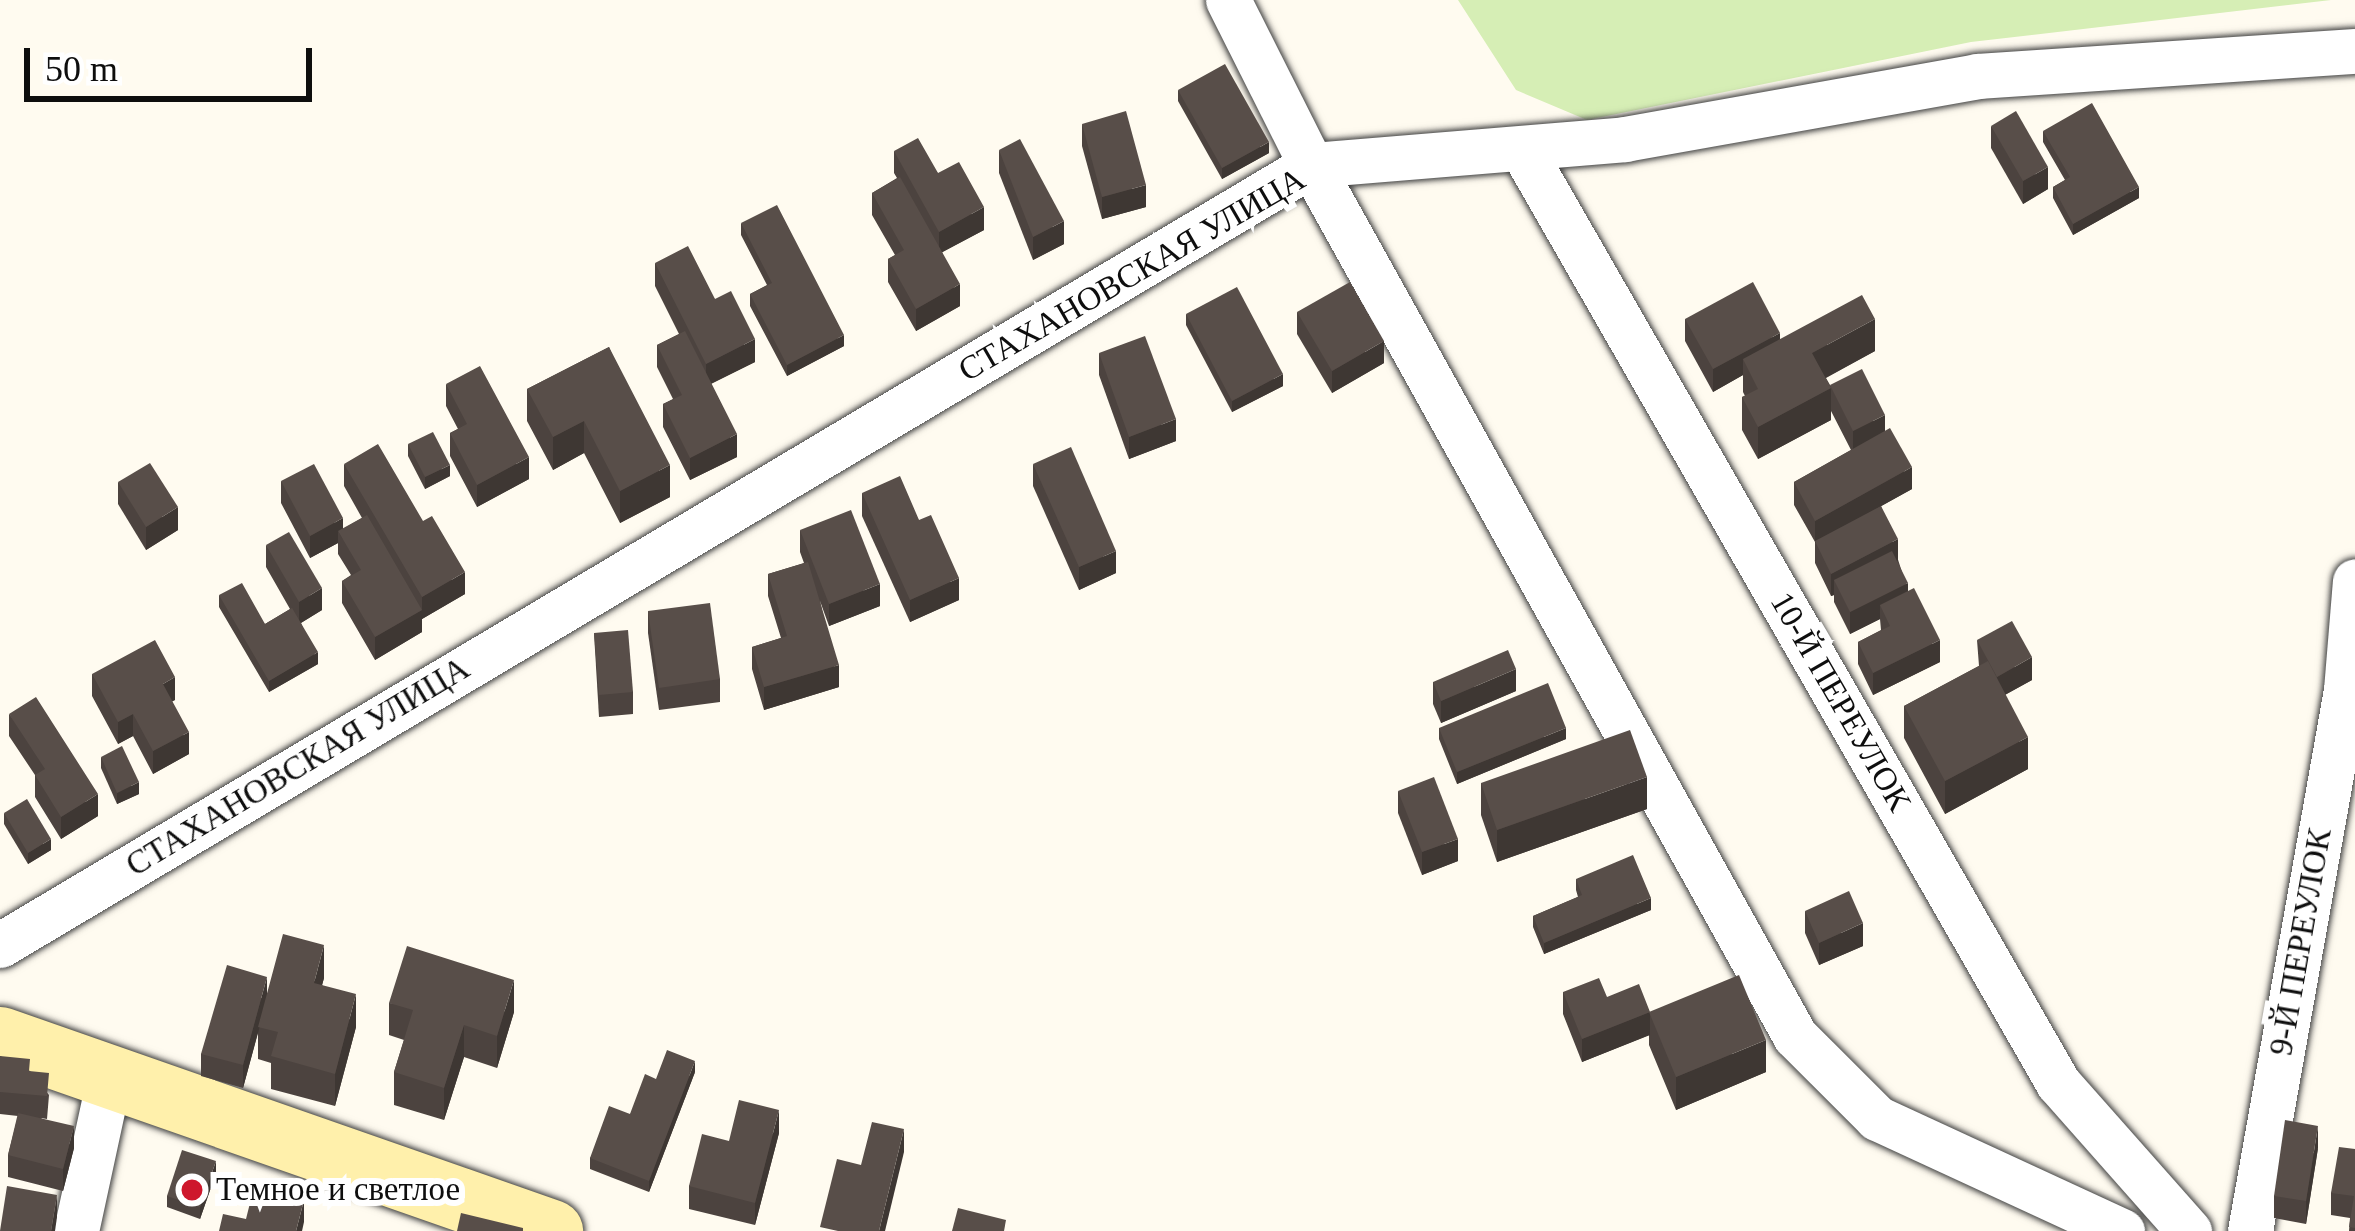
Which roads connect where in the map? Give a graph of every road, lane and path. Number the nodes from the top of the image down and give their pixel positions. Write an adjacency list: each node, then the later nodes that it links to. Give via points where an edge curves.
1 (1228, 0): 4 (street)
2 (2355, 51): 3 (street, via 1977,76)
3 (1523, 151): 4 (street); 12 (street, 10-Й ПЕРЕУЛОК, via 2058,1083)
4 (1311, 165): 6 (street, СТАХАНОВСКАЯ УЛИЦА); 11 (street, СТАХАНОВСКАЯ УЛИЦА, via 1795,1036 1877,1118)
5 (2355, 581): 13 (street, 9-Й ПЕРЕУЛОК, via 2346,690)
6 (0, 944)
7 (0, 1038): 8 (street)
8 (110, 1079): 9 (street); 10 (street)
9 (76, 1231)
10 (551, 1231)
11 (2122, 1231)
12 (2188, 1231)
13 (2250, 1231)

